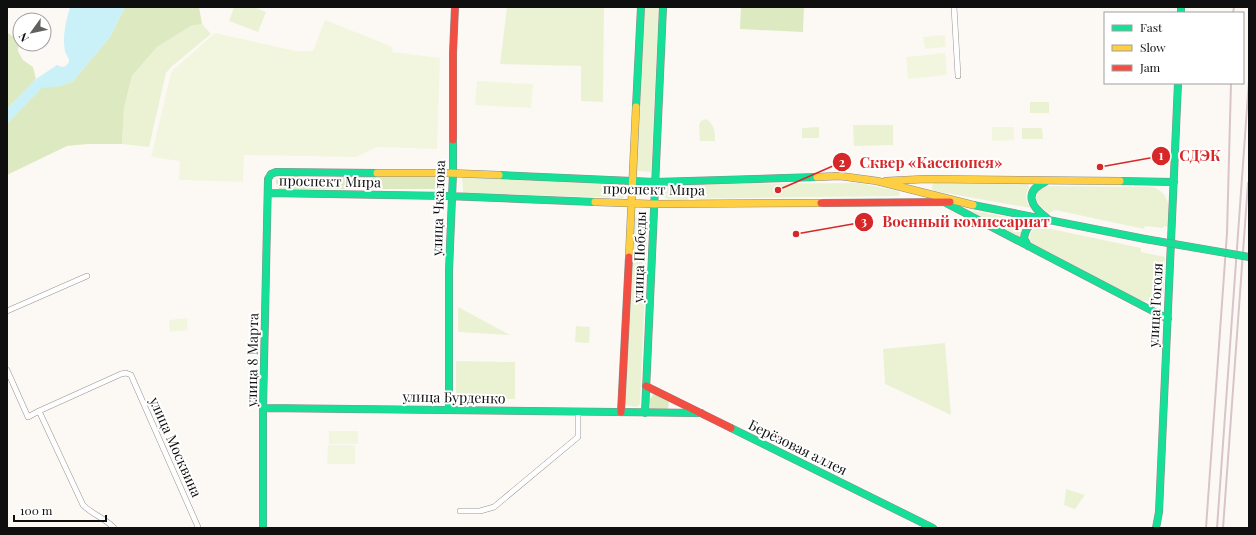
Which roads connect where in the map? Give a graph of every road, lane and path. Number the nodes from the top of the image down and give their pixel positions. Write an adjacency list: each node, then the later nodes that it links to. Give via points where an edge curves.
1 (455, 7): 7 (street, улица Чкалова)
2 (641, 7): 8 (street, улица Победы)
3 (663, 7): 11 (street, улица Победы)
4 (954, 7): 5 (street)
5 (958, 76)
6 (1178, 84): 12 (street, улица Гоголя)
7 (453, 173): 8 (street, проспект Мира); 13 (street, проспект Мира, via 276,172 268,179); 14 (street, улица Чкалова)
8 (632, 180): 11 (street, проспект Мира); 16 (street, улица Победы)
9 (878, 181): 10 (street); 11 (street, проспект Мира, via 840,176); 17 (street, проспект Мира)
10 (1051, 181): 12 (street); 19 (street, via 1037,185 1031,200 1042,215)
11 (655, 182): 18 (street, улица Победы)
12 (1174, 182): 24 (street, улица Гоголя)
13 (268, 193): 14 (street, проспект Мира); 27 (street, улица 8 Марта)
14 (452, 196): 16 (street, проспект Мира); 28 (street, улица Чкалова)
15 (944, 202): 17 (street, проспект Мира); 18 (street, проспект Мира); 20 (street)
16 (631, 203): 18 (street, проспект Мира); 31 (street, улица Победы)
17 (963, 203): 19 (street, проспект Мира)
18 (654, 204): 26 (street, улица Победы)
19 (1053, 220): 20 (street, via 1039,220 1029,225 1024,235); 21 (street, проспект Мира, bridge)
20 (1028, 246): 24 (street)
21 (1249, 257)
22 (87, 276): 23 (street)
23 (7, 311)
24 (1168, 319): 39 (street, улица Гоголя, via 1159,512)
25 (7, 370): 29 (street, via 28,417)
26 (646, 386): 32 (street, улица Победы); 33 (street)
27 (263, 408): 28 (street, улица Бурденко); 37 (street, улица 8 Марта)
28 (449, 410): 30 (street, улица Бурденко)
29 (39, 411): 35 (street, улица Москвина, via 121,374 131,375); 36 (street, via 83,505)
30 (578, 412): 31 (street, улица Бурденко); 34 (street, via 578,436 532,476 494,507 480,511)
31 (621, 412): 32 (street, улица Бурденко)
32 (645, 413): 33 (street, Берёзовая аллея)
33 (700, 414): 38 (street, Берёзовая аллея)
34 (460, 511)
35 (198, 527)
36 (114, 528)
37 (264, 528)
38 (933, 528)
39 (1156, 528)

